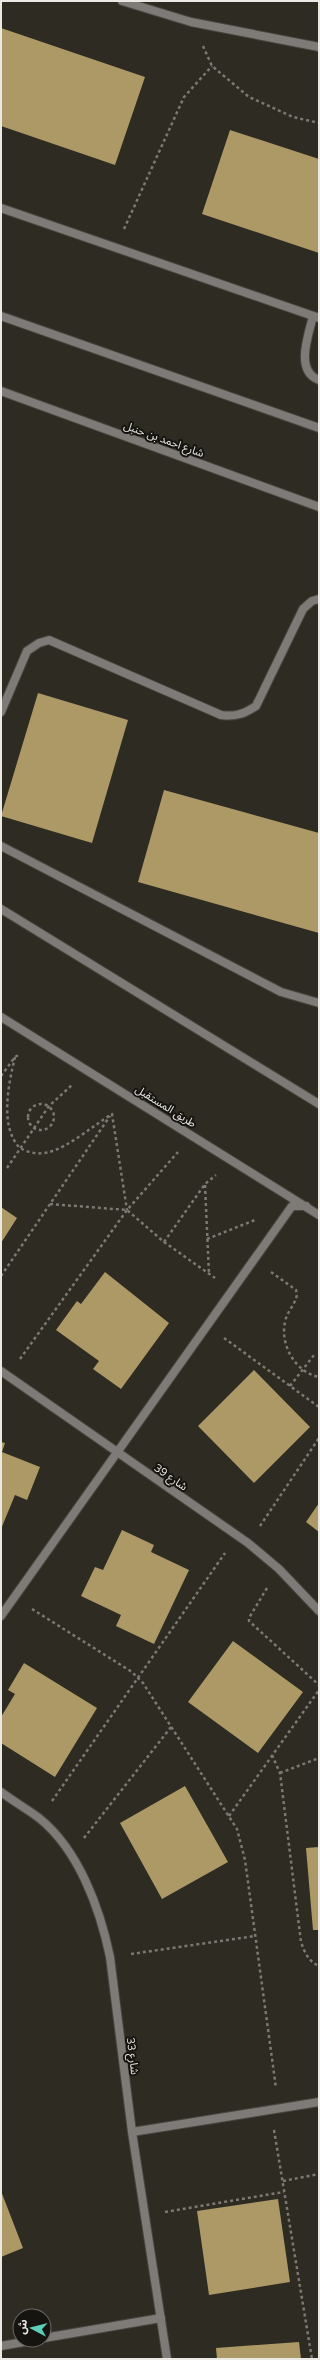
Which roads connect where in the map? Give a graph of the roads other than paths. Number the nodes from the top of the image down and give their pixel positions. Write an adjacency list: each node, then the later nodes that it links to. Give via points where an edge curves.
1 (122, 1): 2 (street, via 191,22)
2 (319, 47)
3 (1, 208): 5 (street)
4 (1, 316): 8 (street)
5 (316, 317): 6 (street, via 305,364 308,372)
6 (319, 380)
7 (1, 392): 9 (street, شارع احمد بن حنبل)
8 (319, 428)
9 (319, 507)
10 (319, 599): 11 (street, via 312,601 303,609 256,706 246,713 234,716 221,715 49,640 27,651)
11 (1, 712)
12 (1, 846): 14 (street, via 281,992)
13 (1, 909): 16 (street)
14 (319, 1003)
15 (1, 1017): 17 (street, طريق المستقبل)
16 (319, 1104)
17 (306, 1206): 18 (street, طريق المستقبل); 20 (street, via 292,1206)
18 (319, 1215)
19 (4, 1374): 20 (street, شارع 39)
20 (117, 1452): 21 (street, شارع 39, via 248,1543 279,1569); 22 (street)
21 (319, 1611)
22 (1, 1616)
23 (1, 1792): 25 (street, شارع 33, via 40,1819 70,1856 96,1904 110,1957)
24 (319, 2102): 25 (street)
25 (132, 2132): 26 (street, شارع 33)
26 (161, 2318): 27 (street); 30 (street, شارع 33)
27 (52, 2337)
28 (12, 2344): 29 (street)
29 (1, 2346)
30 (167, 2359)

